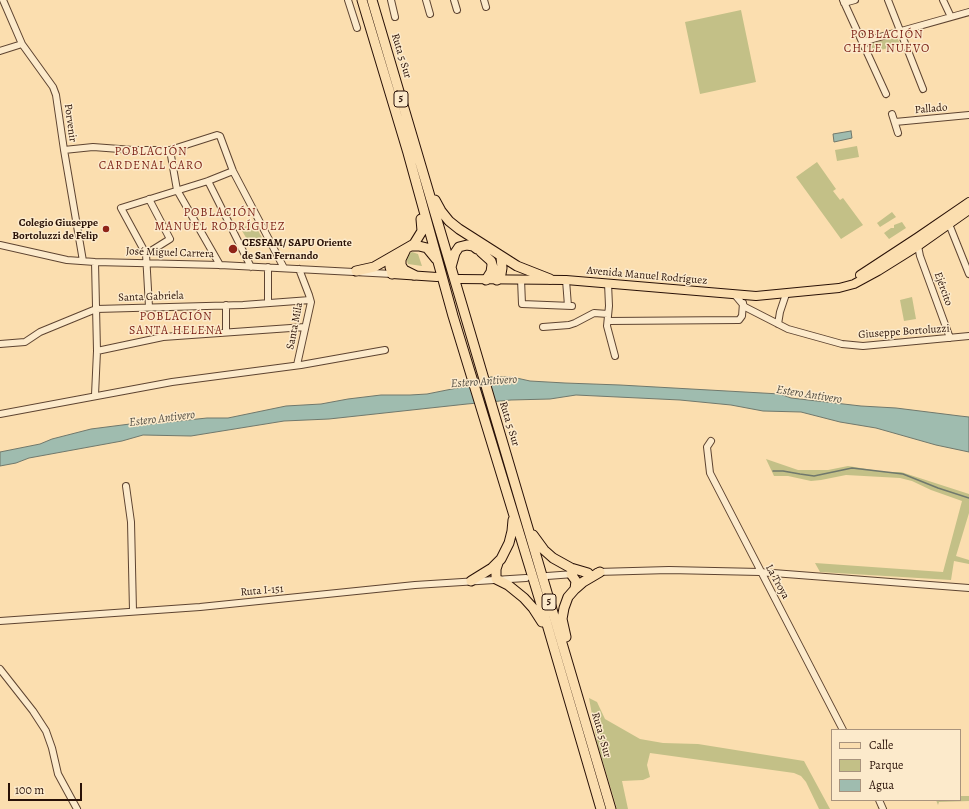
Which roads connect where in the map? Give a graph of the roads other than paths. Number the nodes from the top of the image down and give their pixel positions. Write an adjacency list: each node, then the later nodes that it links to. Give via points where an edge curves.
1 (3, 0): 22 (street, Porvenir)
2 (348, 0): 19 (street)
3 (362, 0): 32 (highway, Ruta 5 Sur / 5)
4 (372, 0): 34 (highway, Ruta 5 Sur / 5)
5 (391, 0): 17 (street)
6 (426, 0): 16 (street)
7 (454, 0): 14 (street)
8 (484, 0): 13 (street)
9 (855, 0): 12 (street)
10 (888, 0): 20 (street)
11 (943, 0): 18 (street)
12 (843, 2): 21 (street)
13 (486, 7)
14 (457, 10)
15 (969, 12): 18 (street)
16 (430, 14)
17 (395, 17)
18 (951, 17): 20 (street)
19 (356, 28)
20 (900, 31): 21 (street); 24 (street)
21 (862, 42): 25 (street)
22 (22, 44): 23 (street); 30 (street, Porvenir, via 56,92)
23 (0, 51)
24 (923, 89)
25 (886, 94)
26 (892, 114): 28 (street)
27 (969, 115): 28 (street, Pallado)
28 (894, 122): 29 (street)
29 (898, 133)
30 (64, 150): 31 (street, via 93,146); 47 (street, Porvenir)
31 (170, 150): 33 (street, via 220,136); 36 (street)
32 (408, 153): 43 (highway, via 423,228 419,238); 50 (highway, Ruta 5 Sur / 5)
33 (233, 171): 35 (street); 55 (street)
34 (423, 173): 46 (highway, via 441,211 449,221); 57 (highway, Ruta 5 Sur / 5)
35 (208, 181): 36 (street); 53 (street)
36 (177, 190): 37 (street); 52 (street)
37 (149, 199): 44 (street, via 170,239); 44 (street, via 122,208)
38 (969, 202): 40 (main road, Avenida Manuel Rodríguez)
39 (969, 210): 40 (main road, Avenida Manuel Rodríguez)
40 (945, 225): 42 (main road, Avenida Manuel Rodríguez); 60 (street); 70 (main road, Avenida Manuel Rodríguez, via 860,275)
41 (0, 245): 47 (street, José Miguel Carrera, via 67,260)
42 (918, 246): 70 (main road, Avenida Manuel Rodríguez, via 860,281); 85 (street, Ejército)
43 (408, 248): 45 (highway); 50 (highway, via 427,248)
44 (146, 254): 49 (street)
45 (398, 257): 58 (highway); 59 (highway, via 397,268); 61 (highway, via 404,270)
46 (501, 257): 65 (highway, via 522,269); 67 (highway, via 501,274)
47 (83, 261): 48 (street, José Miguel Carrera)
48 (95, 262): 49 (street, José Miguel Carrera); 77 (street)
49 (147, 263): 52 (street, José Miguel Carrera); 76 (street)
50 (439, 263): 95 (highway, Ruta 5 Sur / 5)
51 (492, 264): 57 (highway, via 473,246 467,245 459,247); 66 (highway); 67 (highway)
52 (220, 265): 53 (street, José Miguel Carrera)
53 (251, 267): 54 (street, José Miguel Carrera)
54 (268, 268): 55 (street, José Miguel Carrera); 74 (street)
55 (284, 268): 56 (street, José Miguel Carrera)
56 (299, 269): 58 (street, José Miguel Carrera); 73 (street, Santa Mila)
57 (450, 269): 96 (highway, Ruta 5 Sur / 5)
58 (356, 271): 59 (street, José Miguel Carrera)
59 (392, 274): 61 (main road, José Miguel Carrera)
60 (969, 274)
61 (414, 275): 62 (main road, José Miguel Carrera)
62 (437, 277)
63 (459, 279): 66 (main road, Avenida Manuel Rodríguez)
64 (521, 279): 65 (main road, Avenida Manuel Rodríguez); 67 (main road, Avenida Manuel Rodríguez); 68 (street, via 522,304 570,306)
65 (550, 279): 68 (main road, Avenida Manuel Rodríguez)
66 (486, 280): 67 (main road, Avenida Manuel Rodríguez)
67 (497, 280)
68 (566, 280): 69 (main road, Avenida Manuel Rodríguez)
69 (608, 283): 72 (main road, Avenida Manuel Rodríguez, via 735,295); 78 (street)
70 (832, 288): 71 (main road, Avenida Manuel Rodríguez)
71 (786, 294): 72 (main road, Avenida Manuel Rodríguez); 80 (street)
72 (744, 299): 79 (street, via 739,320); 80 (street, Giuseppe Bortoluzzi, via 752,310)
73 (310, 300): 74 (street, Santa Gabriela); 81 (street, Santa Mila)
74 (268, 303): 75 (street, Santa Gabriela)
75 (226, 305): 76 (street, Santa Gabriela); 83 (street)
76 (149, 307): 77 (street, Santa Gabriela)
77 (96, 309): 86 (street, Santa Gabriela, via 45,330 25,342); 88 (street)
78 (608, 314): 79 (street); 82 (street, via 594,313 569,325)
79 (608, 321): 89 (street, via 607,330)
80 (778, 324): 85 (street, Giuseppe Bortoluzzi, via 809,336 858,346)
81 (305, 327): 83 (street); 90 (street, Santa Mila)
82 (543, 327)
83 (226, 332): 88 (street, via 155,338)
84 (969, 336): 85 (street, Giuseppe Bortoluzzi)
85 (950, 338)
86 (0, 344)
87 (385, 350): 90 (street)
88 (97, 351): 91 (street)
89 (615, 356)
90 (297, 365): 91 (street, via 172,382)
91 (95, 396): 92 (street)
92 (0, 414)
93 (711, 441): 99 (street, La Troya, via 707,447 710,473)
94 (126, 486): 108 (street, via 131,522)
95 (512, 510): 97 (highway, via 511,537); 110 (highway, Ruta 5 Sur / 5)
96 (523, 515): 100 (highway, via 548,555 563,564); 112 (highway, Ruta 5 Sur / 5)
97 (498, 563): 104 (highway); 105 (highway)
98 (600, 572): 99 (street); 100 (street); 106 (highway)
99 (760, 572): 107 (street); 113 (street, La Troya)
100 (588, 573): 101 (street)
101 (570, 574): 102 (street); 106 (highway, via 576,581)
102 (547, 576)
103 (526, 578): 104 (street, Ruta I-151)
104 (496, 579): 105 (street, Ruta I-151); 110 (highway, via 514,589 529,602)
105 (471, 581): 108 (street, Ruta I-151)
106 (575, 588): 112 (highway, via 566,602 562,619)
107 (969, 588)
108 (133, 611): 109 (street, Ruta I-151)
109 (0, 621)
110 (551, 639): 115 (highway, Ruta 5 Sur / 5)
111 (0, 669): 114 (street, via 46,731 58,774)
112 (576, 690): 116 (highway, Ruta 5 Sur / 5)
113 (842, 729)
114 (77, 809)
115 (601, 809)
116 (611, 809)

